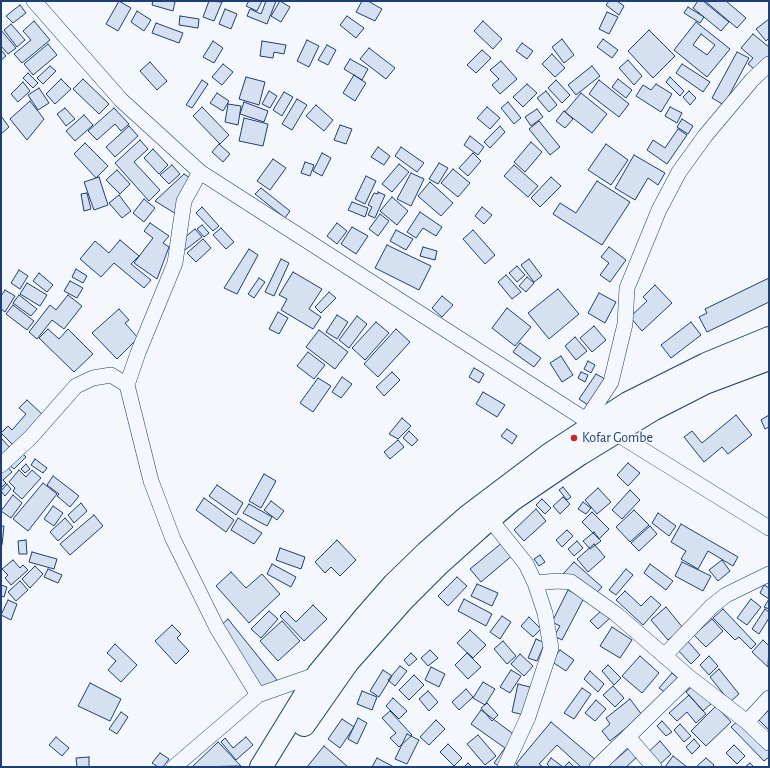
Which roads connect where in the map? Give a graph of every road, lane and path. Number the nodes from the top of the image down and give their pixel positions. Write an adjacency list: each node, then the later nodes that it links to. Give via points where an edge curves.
1 (34, 1): 3 (street, via 121,100)
2 (769, 64): 7 (street, via 752,80 705,136 679,172 659,210 627,288 625,324 610,382)
3 (200, 172): 6 (street, via 184,201 175,263); 7 (street)
4 (769, 338): 7 (highway, via 706,364)
5 (769, 359): 8 (highway, via 705,383)
6 (127, 386): 9 (street, via 111,375 93,378 76,386 31,437); 17 (street, via 152,481 173,539 217,628)
7 (589, 423): 15 (highway, via 468,516 427,552 390,589)
8 (614, 432): 10 (highway, via 512,500); 11 (street)
9 (1, 465)
10 (490, 519): 13 (street, via 526,564); 24 (highway, via 413,590 348,662)
11 (769, 528)
12 (769, 574): 14 (street, via 726,595)
13 (535, 583): 14 (street, via 571,582 616,614); 25 (street, via 545,613 551,648 528,717)
14 (664, 656): 16 (street)
15 (318, 674): 17 (street); 23 (highway)
16 (690, 677): 19 (street); 20 (street)
17 (258, 695): 22 (street)
18 (769, 698): 19 (street)
19 (747, 722): 21 (street)
20 (628, 737): 26 (street); 27 (street)
21 (769, 743)
22 (174, 767)
23 (261, 767)
24 (278, 767)
25 (505, 767)
26 (597, 767)
27 (654, 767)

